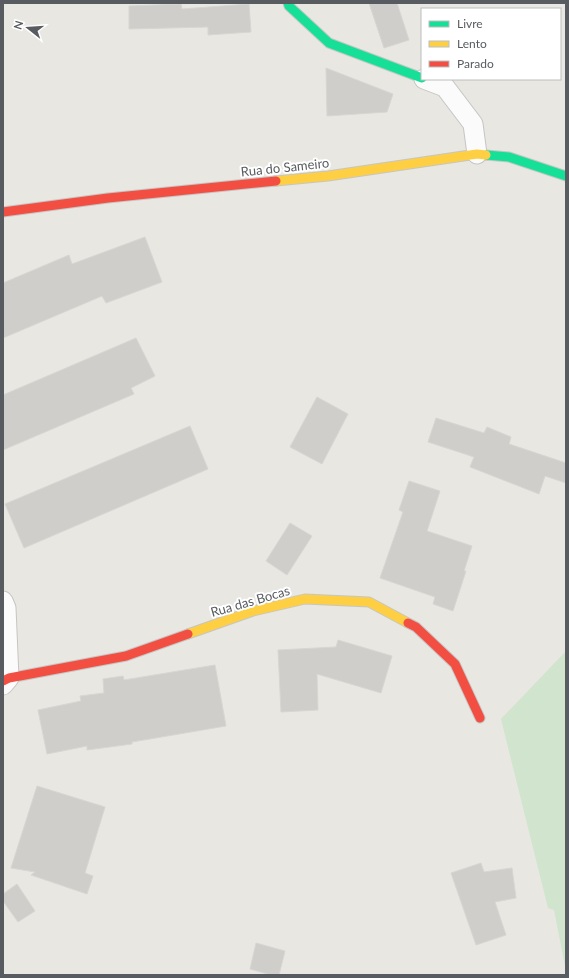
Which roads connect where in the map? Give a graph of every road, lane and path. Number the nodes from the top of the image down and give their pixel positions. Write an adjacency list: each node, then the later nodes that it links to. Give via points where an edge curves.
1 (288, 3): 2 (street, via 329,43)
2 (421, 78)
3 (426, 80): 4 (street, via 445,87 473,124)
4 (477, 154): 5 (street, Rua do Sameiro, via 509,157); 6 (street, Rua do Sameiro, via 328,176 108,198)
5 (566, 176)
6 (3, 212)
7 (3, 601): 8 (street, via 6,608)
8 (5, 682): 9 (street, Rua das Bocas, via 126,656 253,611 305,599 369,602 416,627 455,664)
9 (480, 718)

